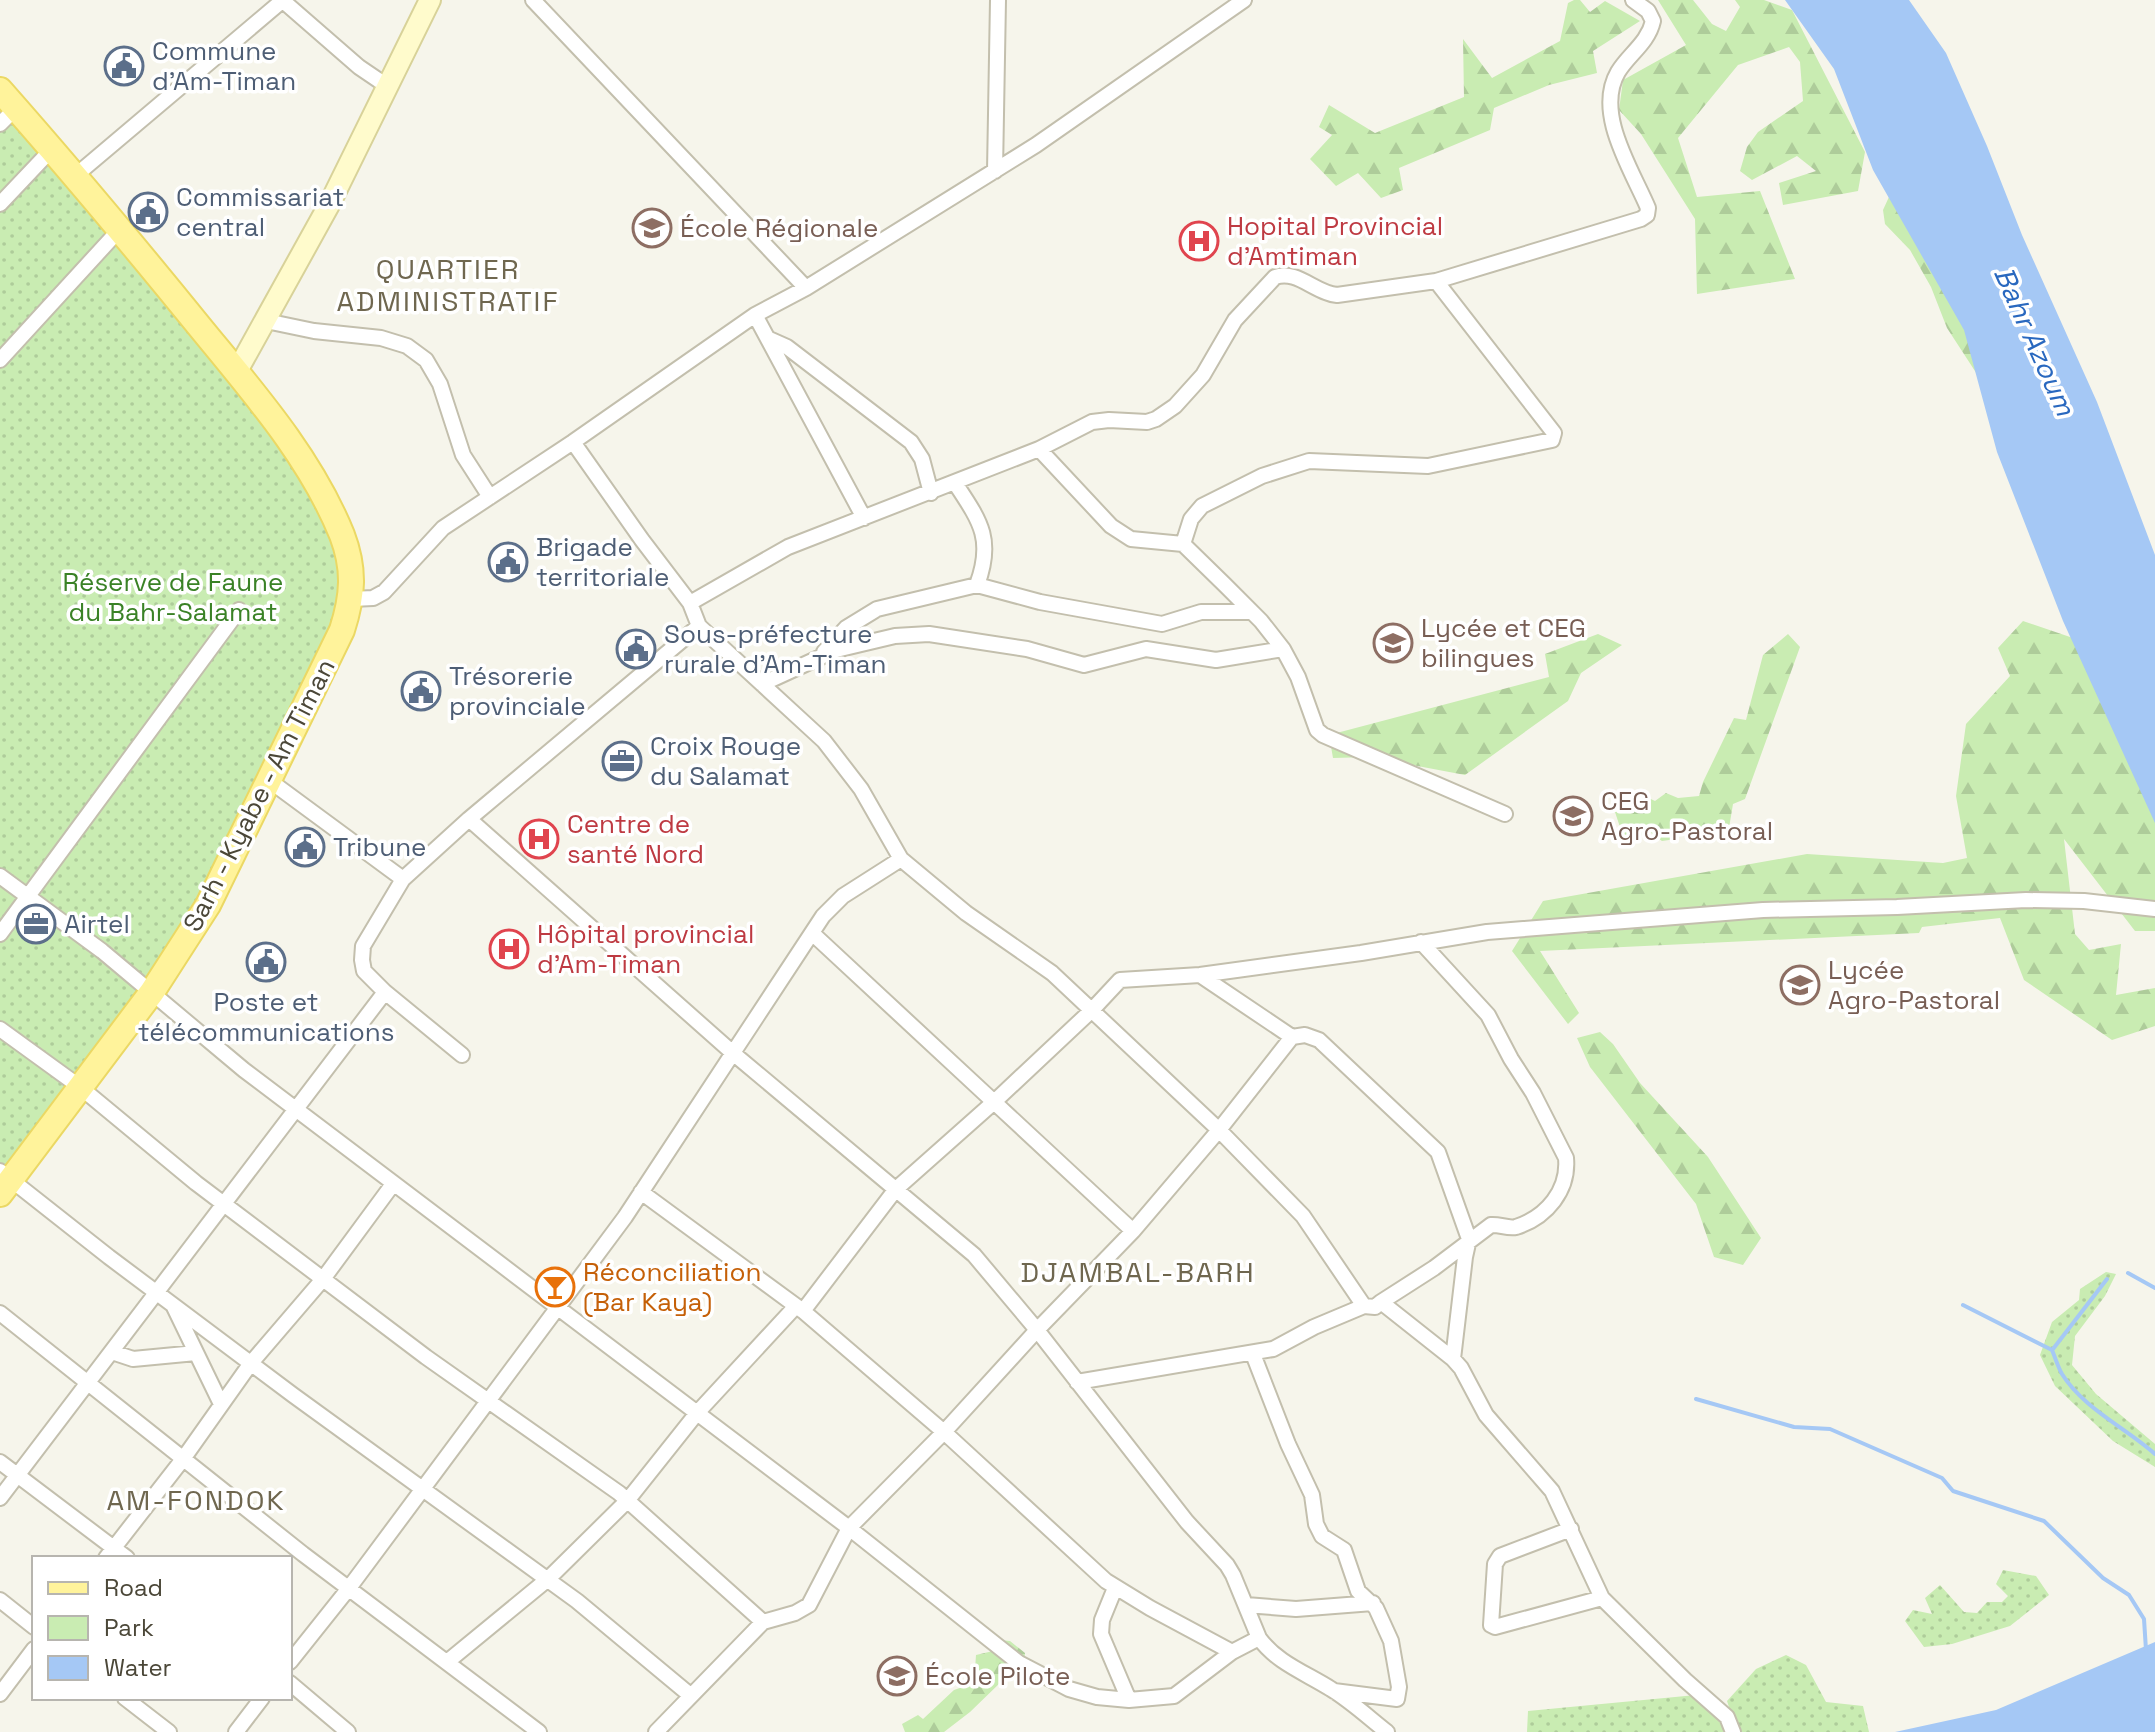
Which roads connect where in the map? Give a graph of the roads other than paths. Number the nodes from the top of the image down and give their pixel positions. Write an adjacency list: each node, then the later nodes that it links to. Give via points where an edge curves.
1 (282, 0): 7 (street); 11 (street)
2 (430, 0): 7 (main road)
3 (533, 0): 15 (street)
4 (998, 0): 10 (street)
5 (1244, 0): 10 (street)
6 (1633, 0): 14 (street, via 1653,21 1650,33 1618,73 1609,113 1647,215)
7 (387, 86): 17 (main road)
8 (5, 107): 9 (main road, Sarh - Kyabe - Am Timan)
9 (52, 149): 11 (main road, Sarh - Kyabe - Am Timan); 12 (street)
10 (995, 171): 15 (street)
11 (75, 176): 13 (main road, Sarh - Kyabe - Am Timan)
12 (0, 204)
13 (120, 229): 19 (street); 20 (main road, Sarh - Kyabe - Am Timan)
14 (1436, 281): 22 (street, via 1337,295 1294,276 1275,277 1235,320 1203,375 1175,406 1147,422 1092,422); 27 (street, via 1554,433 1552,440 1428,466 1309,461 1262,476 1202,506 1191,519)
15 (806, 288): 16 (street)
16 (755, 315): 18 (street); 21 (street)
17 (266, 321): 20 (main road); 25 (street, via 381,338 407,346 426,360 440,384 463,455)
18 (769, 339): 24 (street, via 787,347 911,442 922,459); 26 (street)
19 (0, 360)
20 (237, 371): 29 (main road, Sarh - Kyabe - Am Timan, via 301,458 326,502 343,537)
21 (573, 442): 25 (street); 30 (street)
22 (1039, 449): 23 (street); 27 (street, via 1111,526 1131,539)
23 (955, 483): 24 (street); 28 (street, via 981,523 985,563)
24 (931, 493): 26 (street)
25 (490, 497): 29 (street, via 443,528 384,592)
26 (864, 518): 30 (street, via 788,547)
27 (1183, 544): 32 (street)
28 (977, 585): 32 (street, via 1162,624 1201,612); 35 (street, via 877,609 846,628)
29 (352, 599): 37 (main road, Sarh - Kyabe - Am Timan)
30 (690, 603): 33 (street)
31 (239, 610): 43 (street)
32 (1251, 612): 34 (street)
33 (699, 626): 36 (street); 39 (street)
34 (1283, 649): 35 (street, via 1216,660 1146,649 1084,665 1027,649 929,634 895,636); 38 (street, via 1323,735)
35 (817, 659): 36 (street)
36 (762, 684): 40 (street, via 824,741 861,789)
37 (270, 781): 42 (street); 49 (main road, Sarh - Kyabe - Am Timan, via 208,905)
38 (1505, 814)
39 (469, 819): 42 (street); 54 (street)
40 (901, 859): 45 (street, via 831,906); 51 (street, via 1052,973)
41 (0, 876): 43 (street)
42 (403, 879): 50 (street, via 363,946 364,971)
43 (28, 898): 46 (street); 49 (street)
44 (2155, 909): 47 (street, via 2026,900 1763,910)
45 (812, 933): 54 (street); 57 (street)
46 (0, 934)
47 (1421, 942): 48 (street); 66 (street, via 1488,1015 1566,1158 1564,1183 1552,1204 1516,1227 1491,1225)
48 (1200, 975): 51 (street, via 1120,980); 53 (street)
49 (152, 992): 56 (main road, Sarh - Kyabe - Am Timan); 58 (street)
50 (385, 992): 55 (street); 58 (street)
51 (1092, 1010): 57 (street); 59 (street)
52 (0, 1029): 56 (street)
53 (1292, 1037): 59 (street); 66 (street, via 1319,1040 1435,1147)
54 (734, 1054): 62 (street); 63 (street)
55 (462, 1055)
56 (80, 1087): 60 (main road, Sarh - Kyabe - Am Timan); 64 (street)
57 (994, 1102): 62 (street); 65 (street)
58 (297, 1110): 61 (street); 64 (street)
59 (1219, 1130): 65 (street); 71 (street, via 1303,1216)
60 (4, 1181): 68 (street)
61 (393, 1184): 67 (street); 72 (street)
62 (896, 1189): 73 (street); 75 (street, via 974,1255)
63 (641, 1192): 72 (street); 73 (street)
64 (224, 1205): 67 (street); 68 (street)
65 (1133, 1231): 75 (street)
66 (1469, 1239): 69 (street); 79 (street)
67 (323, 1279): 80 (street); 83 (street)
68 (156, 1292): 70 (street); 76 (street)
69 (1381, 1302): 71 (street); 79 (street)
70 (172, 1304): 77 (street); 80 (street)
71 (1364, 1306): 78 (street)
72 (556, 1307): 83 (street); 85 (street)
73 (800, 1309): 85 (street); 86 (street)
74 (0, 1313): 82 (street)
75 (1037, 1330): 81 (street); 86 (street)
76 (112, 1352): 77 (street, via 133,1359); 82 (street)
77 (196, 1353): 84 (street)
78 (1253, 1354): 81 (street); 101 (street, via 1312,1495 1316,1524 1322,1536 1344,1550 1358,1591)
79 (1453, 1359): 94 (street, via 1486,1415 1552,1491)
80 (251, 1363): 84 (street); 90 (street)
81 (1077, 1382): 102 (street, via 1227,1565)
82 (88, 1384): 87 (street); 89 (street)
83 (488, 1401): 90 (street); 92 (street)
84 (221, 1404): 87 (street)
85 (697, 1413): 92 (street); 93 (street)
86 (944, 1432): 93 (street); 98 (street)
87 (183, 1459): 95 (street); 97 (street)
88 (0, 1462): 89 (street)
89 (17, 1476): 91 (street); 95 (street)
90 (423, 1488): 96 (street); 97 (street)
91 (0, 1498)
92 (627, 1501): 96 (street); 103 (street)
93 (849, 1528): 103 (street, via 809,1605); 116 (street, via 1019,1663 1069,1689)
94 (1571, 1529): 99 (street); 99 (street, via 1500,1556 1491,1625)
95 (110, 1553)
96 (548, 1579): 109 (street); 113 (street)
97 (349, 1588): 108 (street); 109 (street)
98 (1115, 1588): 107 (street); 116 (street, via 1101,1634)
99 (1602, 1598): 123 (street, via 1727,1717)
100 (0, 1600): 104 (street)
101 (1373, 1603): 102 (street, via 1296,1609); 111 (street, via 1391,1641 1397,1699)
102 (1246, 1605): 105 (street)
103 (763, 1622): 113 (street)
104 (32, 1625)
105 (1259, 1638): 107 (street); 111 (street, via 1279,1659)
106 (32, 1652): 112 (street)
107 (1232, 1652): 116 (street, via 1174,1696)
108 (292, 1659)
109 (447, 1662): 120 (street)
110 (292, 1685): 119 (street)
111 (1334, 1691): 122 (street)
112 (0, 1694)
113 (690, 1695): 121 (street)
114 (128, 1700): 117 (street)
115 (260, 1700): 118 (street)
116 (1129, 1700)
117 (169, 1732)
118 (236, 1732)
119 (348, 1732)
120 (539, 1732)
121 (656, 1732)
122 (1387, 1732)
123 (1733, 1732)

